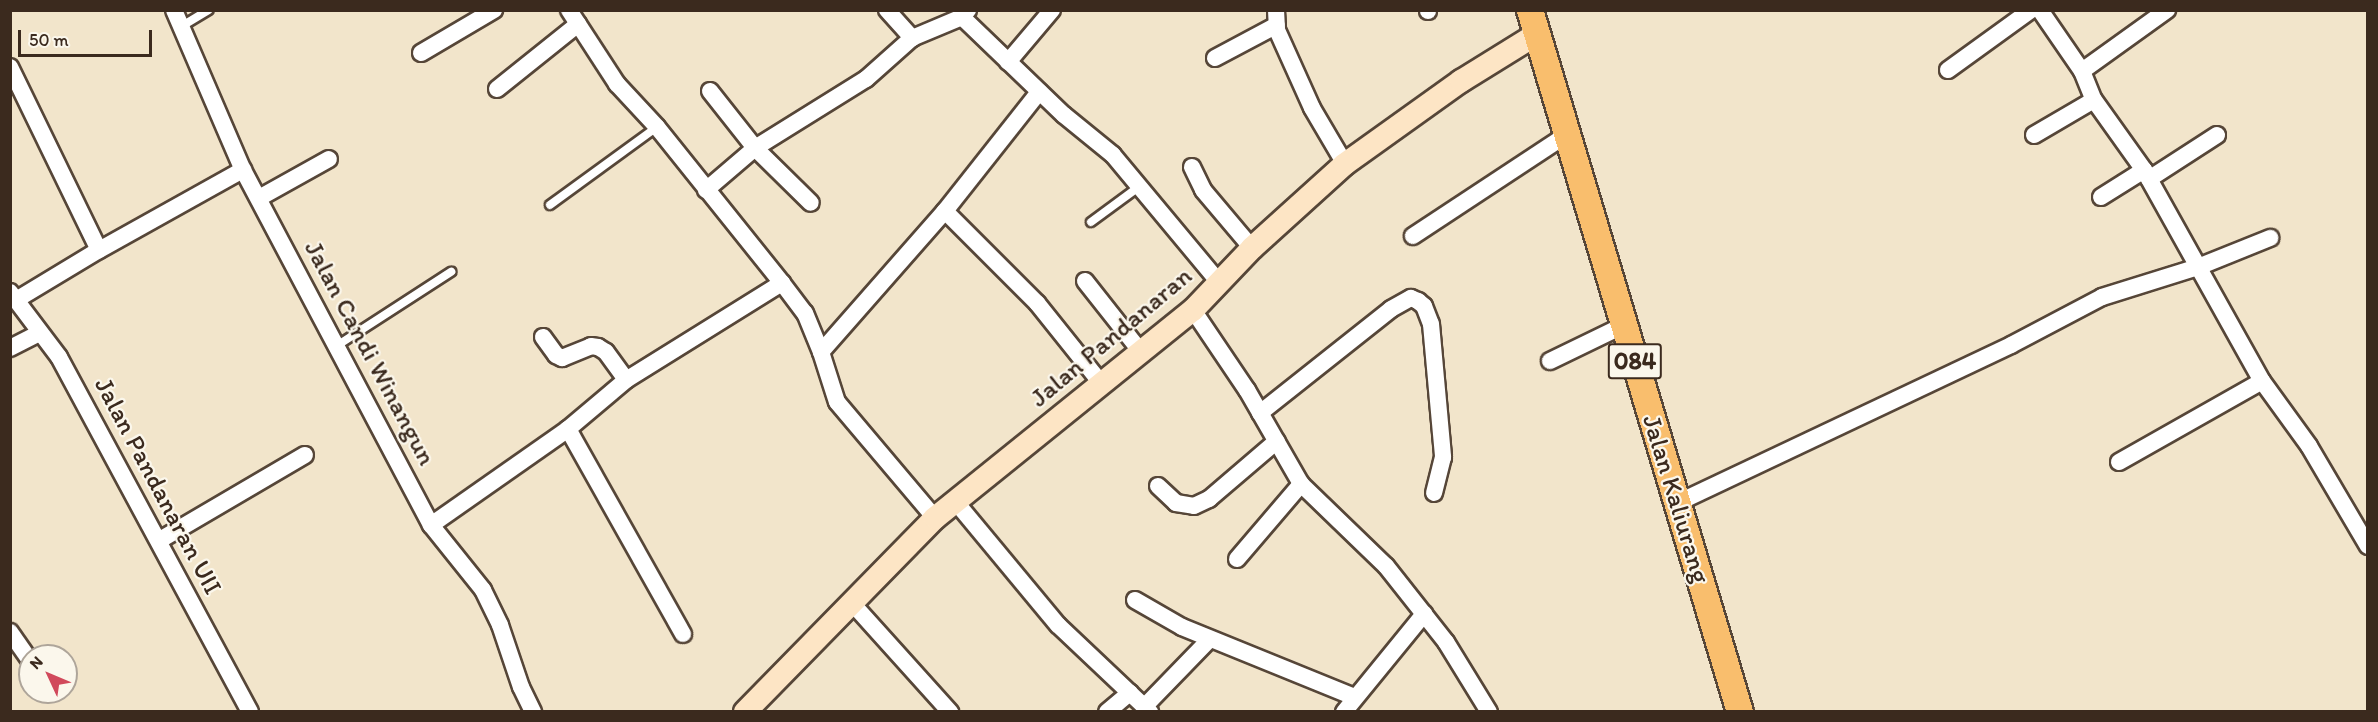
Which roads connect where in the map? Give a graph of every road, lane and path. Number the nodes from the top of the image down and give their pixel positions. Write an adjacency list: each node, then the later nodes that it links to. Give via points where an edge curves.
1 (174, 10): 13 (street, Jalan Candi Winangun)
2 (209, 10): 13 (lane)
3 (494, 10): 15 (street)
4 (887, 10): 14 (street)
5 (1052, 10): 17 (street)
6 (2031, 10): 19 (street)
7 (2040, 10): 20 (street)
8 (2167, 10): 20 (street)
9 (965, 14): 14 (street); 17 (street)
10 (574, 17): 21 (street); 25 (street, via 617,84)
11 (1276, 18): 16 (street); 31 (street, via 1312,108)
12 (1534, 22): 26 (main road, Jalan Kaliurang / 084); 31 (main road, Jalan Pandanaran, via 1461,81)
13 (182, 26): 33 (street, Jalan Candi Winangun)
14 (912, 38): 29 (street, via 866,80)
15 (420, 53)
16 (1215, 57)
17 (1008, 62): 23 (street)
18 (10, 67): 46 (street)
19 (1948, 70)
20 (2082, 71): 24 (street)
21 (496, 89)
22 (710, 91): 29 (street)
23 (1040, 92): 35 (street, via 1113,155); 41 (street)
24 (2094, 100): 27 (street); 34 (street)
25 (657, 127): 36 (street); 40 (lane)
26 (1569, 133): 43 (street); 54 (main road, Jalan Kaliurang / 084)
27 (2034, 135)
28 (2217, 135): 34 (street)
29 (755, 148): 36 (street); 39 (street)
30 (329, 159): 38 (street)
31 (1345, 164): 45 (main road, Jalan Pandanaran)
32 (1192, 167): 45 (street, via 1203,190)
33 (243, 170): 38 (street, Jalan Candi Winangun); 46 (street)
34 (2147, 175): 37 (street); 47 (street)
35 (1140, 186): 42 (lane); 50 (street)
36 (706, 190): 51 (street)
37 (2101, 197)
38 (259, 198): 57 (street, Jalan Candi Winangun)
39 (811, 203)
40 (550, 205)
41 (945, 211): 59 (street); 64 (street, via 1037,303)
42 (1091, 222)
43 (1413, 236)
44 (2271, 238): 47 (street)
45 (1252, 248): 50 (main road, Jalan Pandanaran)
46 (99, 250): 52 (street)
47 (2198, 267): 63 (street); 74 (street, via 2102,297 2011,345)
48 (451, 272): 57 (lane)
49 (1085, 281): 60 (street)
50 (1219, 282): 53 (main road, Jalan Pandanaran)
51 (782, 283): 59 (street, via 805,313); 62 (street)
52 (13, 296): 55 (street, Jalan Pandanaran UII)
53 (1193, 310): 60 (main road, Jalan Pandanaran); 65 (street)
54 (1624, 325): 61 (street); 74 (main road, Jalan Kaliurang / 084)
55 (39, 333): 58 (street); 77 (street, Jalan Pandanaran UII, via 59,357)
56 (543, 337): 62 (street, via 562,358 591,346 598,347)
57 (338, 345): 76 (street, Jalan Candi Winangun)
58 (10, 348)
59 (821, 352): 75 (street, via 837,402)
60 (1141, 352): 64 (main road, Jalan Pandanaran)
61 (1550, 361)
62 (626, 380): 66 (street)
63 (2262, 381): 69 (street); 78 (street, via 2309,446)
64 (1102, 384): 73 (main road, Jalan Pandanaran)
65 (1260, 413): 67 (street); 72 (street, via 1391,309 1411,298 1418,301 1431,324 1442,446)
66 (568, 429): 76 (street); 83 (street)
67 (1277, 441): 70 (street); 71 (street, via 1209,499 1194,506 1176,503)
68 (305, 455): 77 (street)
69 (2119, 462)
70 (1301, 484): 79 (street); 82 (street, via 1386,566)
71 (1158, 486)
72 (1434, 493)
73 (955, 501): 75 (main road, Jalan Pandanaran); 85 (street, via 1058,625)
74 (1677, 502): 95 (main road, Jalan Kaliurang / 084)
75 (934, 518): 81 (main road, Jalan Pandanaran)
76 (431, 525): 89 (street, Jalan Candi Winangun, via 483,590)
77 (159, 540): 88 (street, Jalan Pandanaran UII)
78 (2367, 546)
79 (1237, 559)
80 (1135, 600): 84 (street)
81 (852, 603): 90 (main road, Jalan Pandanaran); 91 (street)
82 (1424, 614): 86 (street); 94 (street)
83 (684, 634)
84 (1210, 639): 86 (street); 87 (street)
85 (1130, 693): 87 (street); 92 (street)
86 (1354, 698): 93 (street)
87 (1147, 709)
88 (250, 711)
89 (533, 711)
90 (745, 711)
91 (950, 711)
92 (1107, 711)
93 (1344, 711)
94 (1489, 711)
95 (1740, 711)

